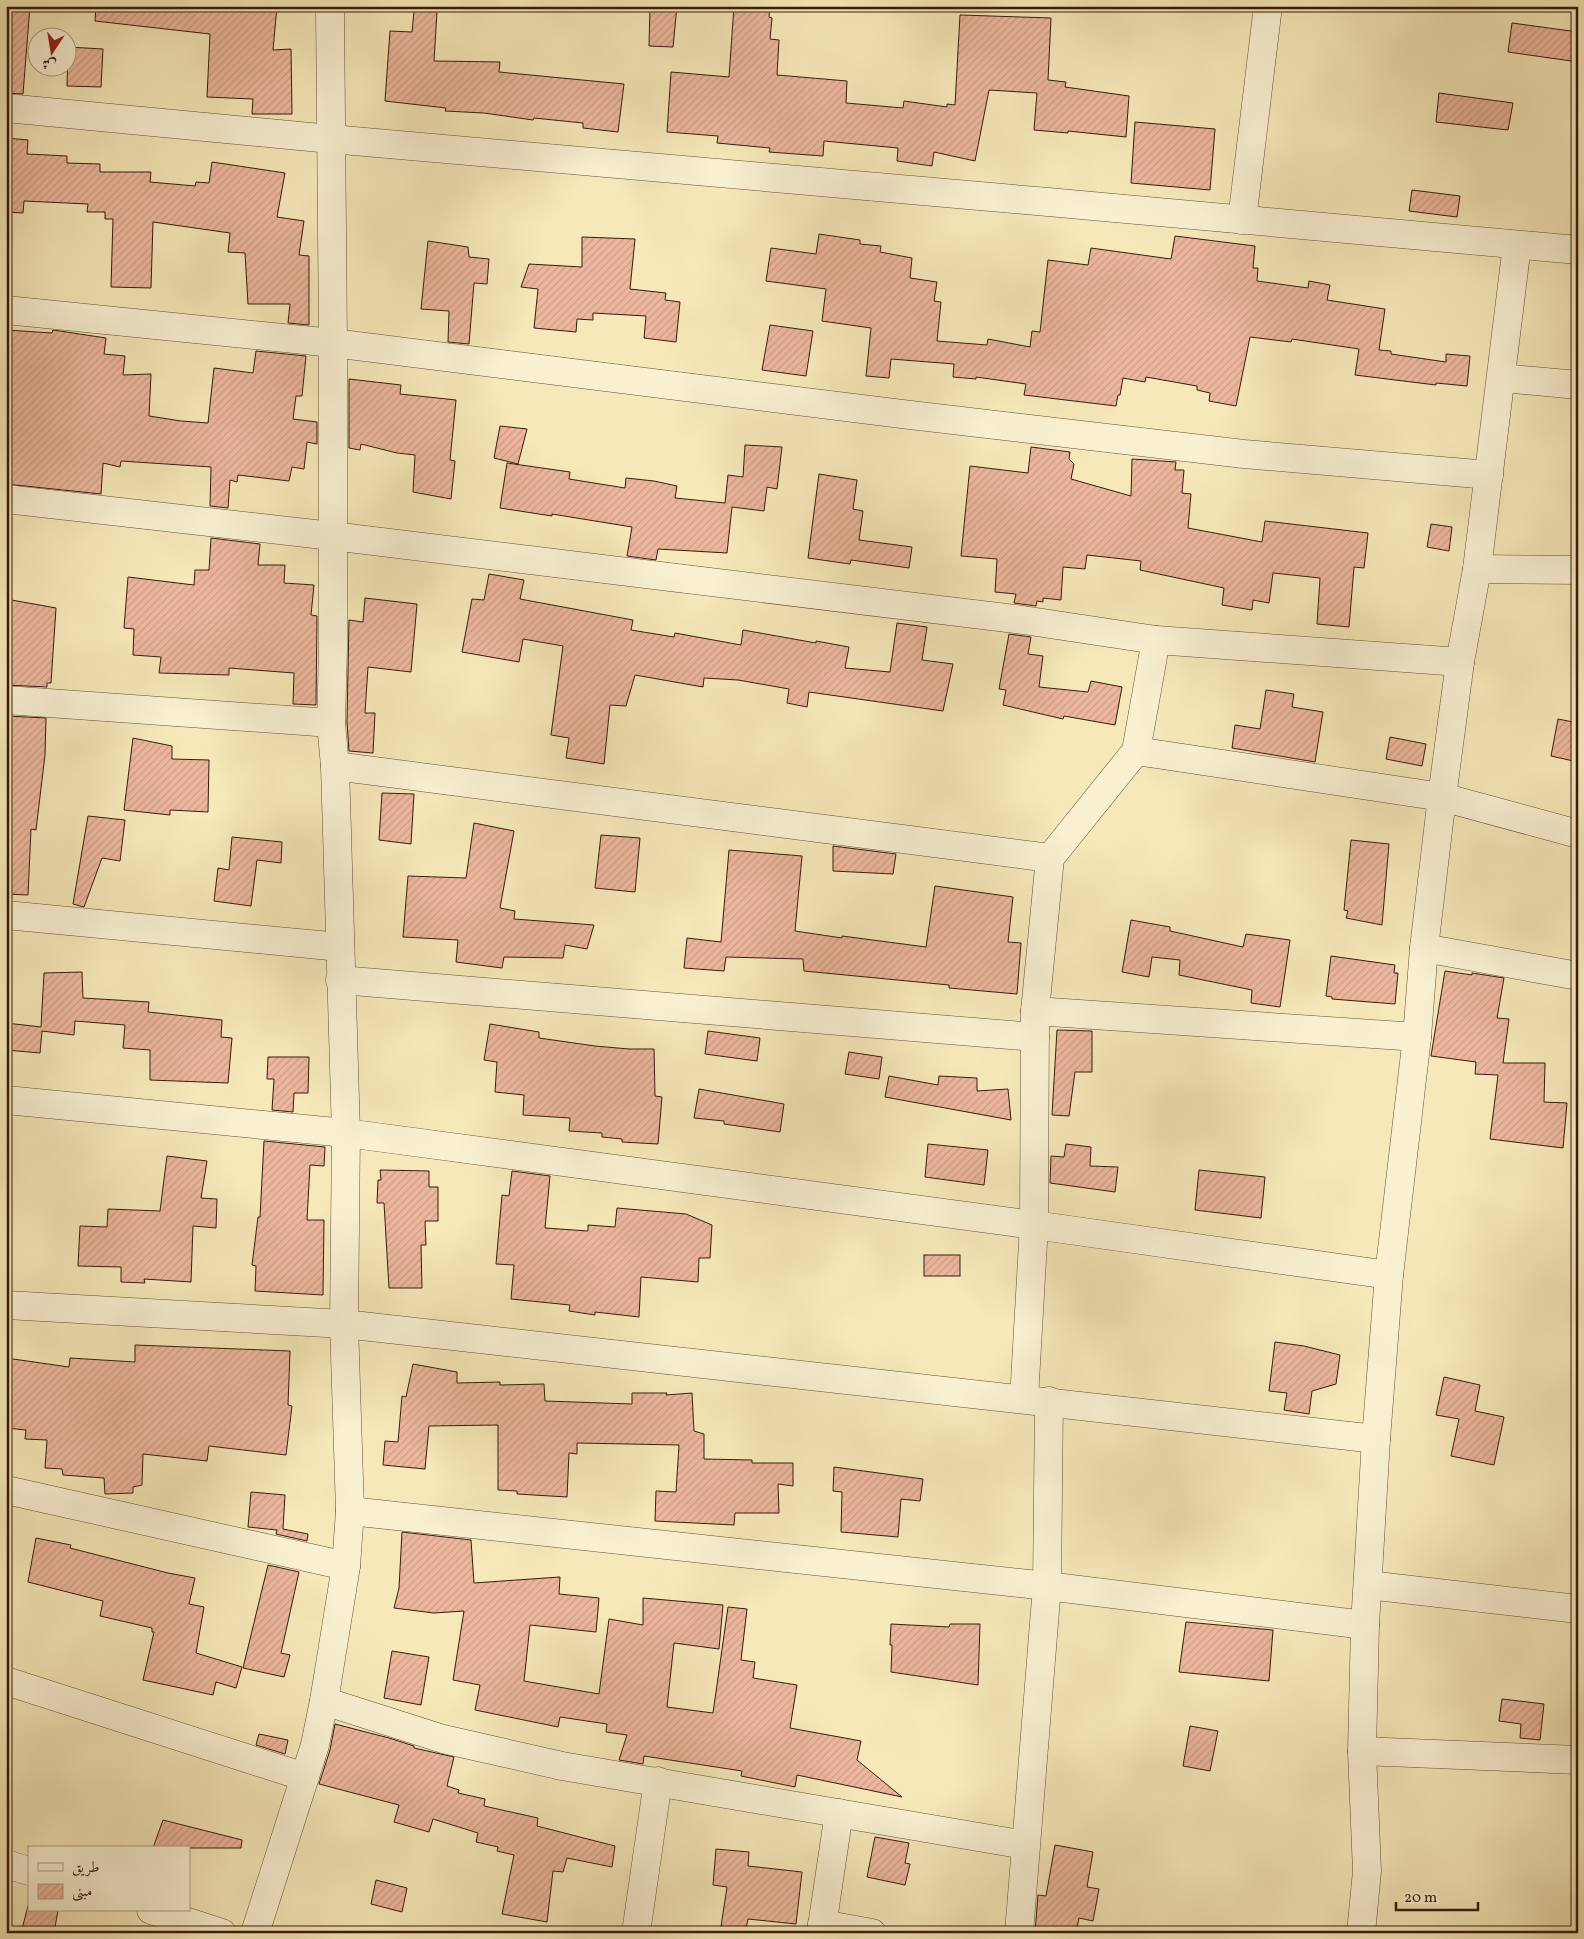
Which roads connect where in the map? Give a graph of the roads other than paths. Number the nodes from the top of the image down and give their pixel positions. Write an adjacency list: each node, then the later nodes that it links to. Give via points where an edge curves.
1 (330, 6): 4 (street)
2 (1268, 6): 5 (street)
3 (6, 108): 4 (street)
4 (331, 139): 5 (street); 9 (street)
5 (1242, 220): 6 (street)
6 (1517, 245): 7 (street); 10 (street)
7 (1578, 250)
8 (6, 310): 9 (street)
9 (333, 344): 12 (street, via 1244,454); 14 (street)
10 (1502, 378): 11 (street); 12 (street)
11 (1578, 386)
12 (1489, 475): 15 (street)
13 (6, 499): 14 (street)
14 (332, 536): 17 (street, via 1013,619); 20 (street)
15 (1477, 569): 16 (street); 18 (street)
16 (1578, 570)
17 (1156, 640): 18 (street); 21 (street)
18 (1460, 662): 23 (street)
19 (6, 700): 20 (street)
20 (331, 723): 22 (street)
21 (1136, 751): 23 (street); 25 (street)
22 (335, 766): 25 (street); 27 (street)
23 (1442, 797): 24 (street); 28 (street)
24 (1578, 834)
25 (1050, 858): 31 (street)
26 (6, 915): 27 (street)
27 (340, 948): 30 (street)
28 (1424, 948): 29 (street); 32 (street)
29 (1578, 976)
30 (340, 980): 31 (street); 34 (street)
31 (1035, 1024): 32 (street); 35 (street)
32 (1417, 1037): 36 (street)
33 (6, 1100): 34 (street)
34 (346, 1133): 35 (street); 38 (street)
35 (1034, 1225): 36 (street); 39 (street)
36 (1388, 1275): 40 (street)
37 (6, 1305): 38 (street)
38 (344, 1324): 39 (street); 42 (street)
39 (1036, 1400): 40 (street); 45 (street)
40 (1376, 1438): 44 (street)
41 (6, 1490): 43 (street)
42 (350, 1511): 43 (street); 45 (street)
43 (346, 1566): 49 (street)
44 (1368, 1585): 46 (street); 47 (street)
45 (1047, 1586): 47 (street); 55 (street)
46 (1578, 1609)
47 (1364, 1625): 50 (street)
48 (6, 1681): 52 (street)
49 (324, 1701): 52 (street); 53 (street, via 443,1739 497,1752)
50 (1362, 1752): 51 (street); 65 (street, via 1367,1871)
51 (1578, 1760)
52 (305, 1777): 61 (street)
53 (658, 1781): 54 (street); 62 (street)
54 (839, 1813): 55 (street); 59 (street)
55 (1025, 1845): 64 (street)
56 (6, 1864): 57 (street)
57 (28, 1871)
58 (157, 1912): 60 (street)
59 (822, 1929): 63 (street)
60 (222, 1933)
61 (255, 1933)
62 (636, 1933)
63 (872, 1933)
64 (1019, 1933)
65 (1361, 1933)

